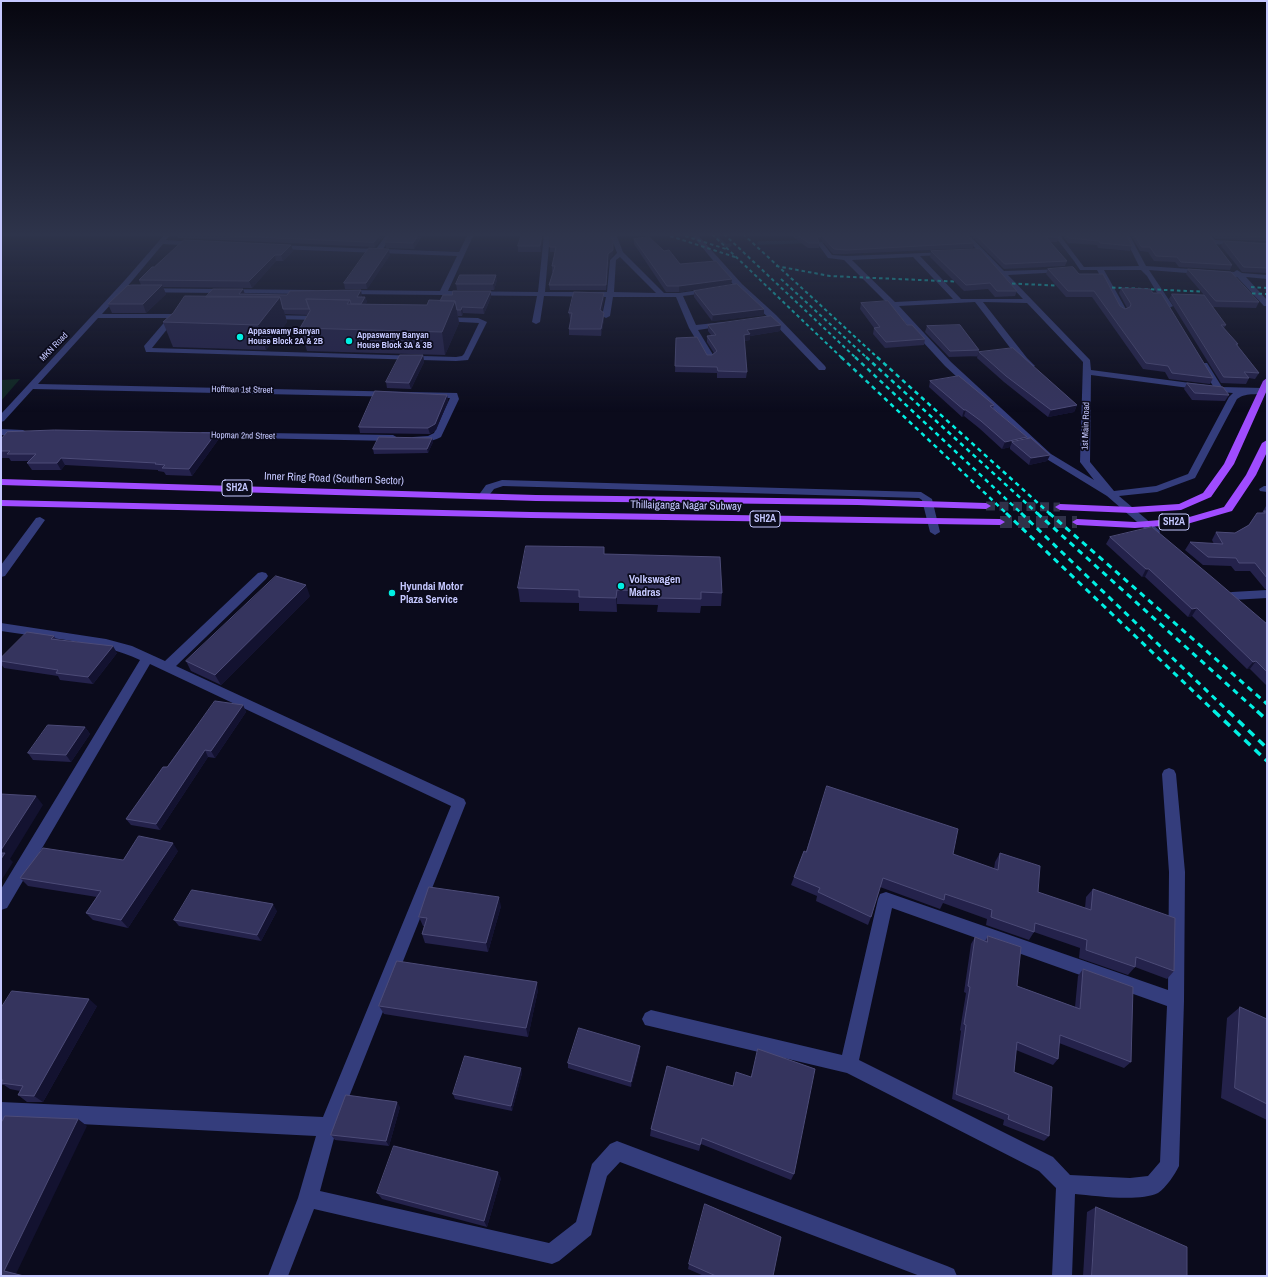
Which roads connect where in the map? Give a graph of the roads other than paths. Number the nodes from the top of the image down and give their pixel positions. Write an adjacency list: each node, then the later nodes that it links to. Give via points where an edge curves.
1 (119, 294): 22 (street, MKN Road)
2 (501, 294): 3 (street)
3 (541, 294): 12 (street); 29 (street)
4 (688, 294): 14 (street)
5 (743, 294): 34 (street)
6 (882, 294): 18 (street)
7 (952, 294): 16 (street)
8 (1021, 294): 17 (street, 1st Main Road)
9 (1113, 294): 20 (street)
10 (1161, 294): 21 (street)
11 (1257, 294): 19 (street)
12 (610, 295): 13 (street); 25 (street)
13 (662, 295): 14 (street)
14 (679, 295): 31 (street)
15 (977, 300): 16 (street); 17 (street); 35 (street, via 1024,360)
16 (959, 301): 18 (street)
17 (1028, 301): 36 (street, 1st Main Road, via 1087,362)
18 (893, 304): 51 (street, via 948,364 1048,456)
19 (1267, 304)
20 (1123, 311)
21 (1174, 315)
22 (97, 316): 23 (street); 38 (street, MKN Road)
23 (174, 316): 24 (street); 28 (street, via 148,346 149,350 465,358 483,322)
24 (190, 316)
25 (606, 316)
26 (262, 317): 27 (street)
27 (326, 318)
28 (437, 319)
29 (536, 322)
30 (734, 322): 31 (street)
31 (693, 328): 33 (street)
32 (1199, 356): 39 (street)
33 (711, 358)
34 (822, 368)
35 (1035, 370)
36 (1087, 372): 39 (street); 44 (street, 1st Main Road)
37 (1267, 381): 40 (main road, SH2A)
38 (30, 386): 42 (street, Hoffman 1st Street); 45 (street, MKN Road)
39 (1219, 389): 41 (street)
40 (1262, 390): 41 (street); 55 (main road, SH2A, via 1229,464 1207,495 1181,507 1132,510)
41 (1242, 391): 51 (street, via 1234,397 1192,476 1157,489)
42 (454, 395): 48 (street, Hopman 2nd Street, via 455,398 438,435 430,439)
43 (1075, 405): 44 (street)
44 (1086, 415): 51 (street, 1st Main Road, via 1084,462)
45 (1, 419)
46 (1, 432): 47 (street)
47 (33, 433)
48 (192, 435)
49 (1267, 443): 59 (main road, SH2A, via 1251,475 1228,509 1187,521 1135,525)
50 (1, 482): 52 (main road, Inner Ring Road (Southern Sector) / SH2A)
51 (1111, 494): 61 (street, 1st Main Road)
52 (478, 495): 54 (main road, Thillaiganga Nagar Subway / SH2A); 56 (main road); 60 (street, via 502,483 922,495 927,499)
53 (1, 503): 56 (main road, SH2A)
54 (986, 506)
55 (1060, 507)
56 (468, 514): 58 (main road, Thillaiganga Nagar Subway / SH2A)
57 (40, 520): 62 (street)
58 (1000, 522)
59 (1077, 522)
60 (935, 531)
61 (1159, 536)
62 (1, 573)
63 (262, 576): 68 (street)
64 (1267, 594): 65 (street, via 1229,594)
65 (1244, 606)
66 (1, 627): 67 (street, via 106,643)
67 (148, 657): 68 (street); 70 (street)
68 (168, 666): 75 (street, via 459,802)
69 (1169, 774): 71 (street, via 1177,872)
70 (1, 903)
71 (1176, 1001): 73 (street, via 886,899); 76 (street, via 1169,1166 1153,1185 1130,1188)
72 (651, 1019): 73 (street)
73 (849, 1065): 76 (street, via 1046,1164)
74 (1, 1111): 75 (street)
75 (328, 1127): 77 (street)
76 (1066, 1184): 80 (street)
77 (308, 1198): 78 (street); 79 (street, via 552,1254 584,1228 599,1171 618,1151)
78 (278, 1276)
79 (947, 1276)
80 (1062, 1276)

